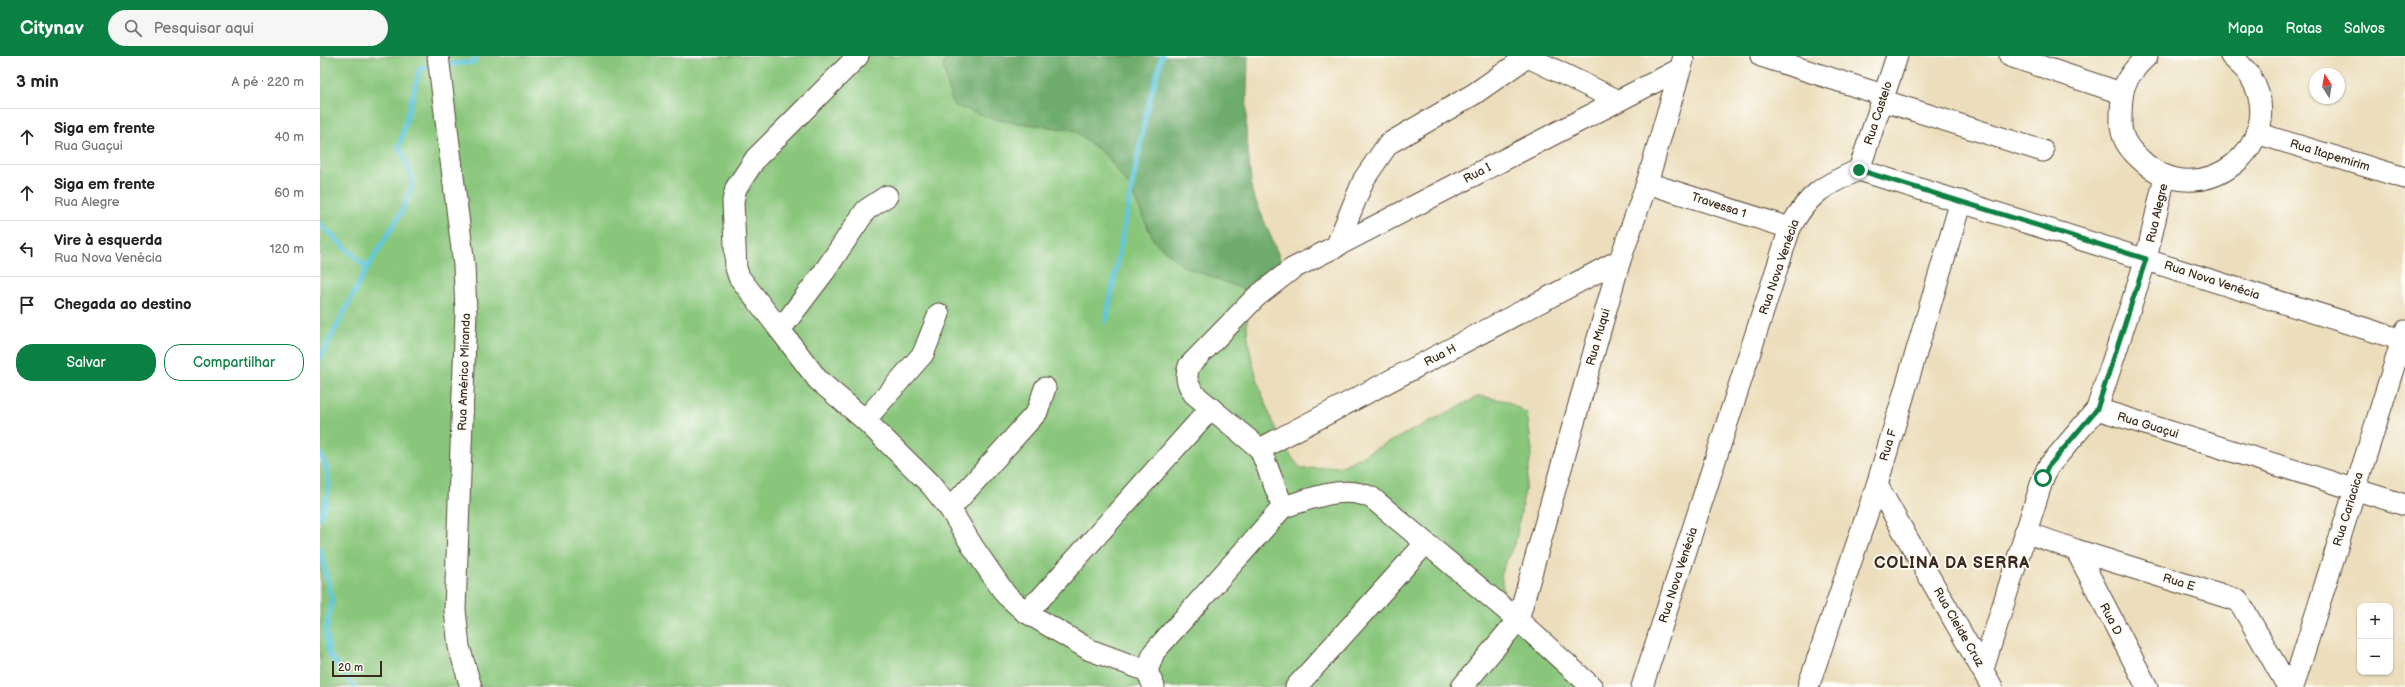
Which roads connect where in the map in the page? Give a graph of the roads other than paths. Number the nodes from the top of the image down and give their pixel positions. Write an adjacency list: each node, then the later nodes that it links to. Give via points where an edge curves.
1 (438, 56): 46 (street, Rua Américo Miranda, via 464,265 465,347 455,610 458,647)
2 (858, 56): 26 (street, via 756,158 736,188 733,201 736,268 739,277)
3 (1526, 56): 12 (street); 22 (street, via 1474,94 1388,144 1364,179)
4 (1761, 56): 11 (street)
5 (1897, 56): 11 (street, Rua Castelo)
6 (2010, 56): 10 (street)
7 (2147, 56): 10 (street, via 2132,70)
8 (2231, 56): 13 (street, via 2250,76 2258,98 2260,116)
9 (1682, 62): 12 (street, Rua I); 18 (street, Rua Muqui)
10 (2121, 93): 16 (street, via 2120,128 2124,140 2130,150 2152,171)
11 (1882, 97): 14 (street); 15 (street, Rua Castelo)
12 (1617, 100): 22 (street, Rua I)
13 (2256, 133): 16 (street, via 2247,151 2236,163 2215,176 2191,181 2175,180); 17 (street, Rua Itapemirim)
14 (2043, 151)
15 (1859, 170): 20 (street, Rua Nova Venécia); 21 (street, Rua Nova Venécia, via 1820,188 1808,198)
16 (2165, 176): 23 (street, Rua Alegre)
17 (2405, 178)
18 (1647, 182): 21 (street, Travessa 1); 24 (street, Rua Muqui)
19 (887, 196): 26 (street, via 866,210)
20 (1961, 201): 23 (street, Rua Nova Venécia); 33 (street, Rua F)
21 (1790, 228): 50 (street, Rua Nova Venécia)
22 (1336, 248): 29 (street, Rua I, via 1275,280 1189,366 1186,382 1194,394)
23 (2146, 259): 27 (street, Rua Nova Venécia); 30 (street, Rua Alegre)
24 (1620, 260): 32 (street, Rua H); 42 (street, Rua Muqui)
25 (939, 314): 31 (street, via 923,354)
26 (780, 330): 31 (street, via 818,380)
27 (2404, 338): 34 (street, Rua Cariacica)
28 (1045, 388): 37 (street, via 1038,412)
29 (1211, 408): 32 (street); 41 (street, via 1040,599)
30 (2097, 409): 34 (street, Rua Guaçui); 38 (street, via 2048,467 2038,489)
31 (865, 420): 37 (street, via 930,484)
32 (1260, 450): 36 (street)
33 (1877, 485): 43 (street, Rua Cleide Cruz); 45 (street, Rua F)
34 (2354, 490): 35 (street, Rua Guaçui); 53 (street, Rua Cariacica)
35 (2405, 505)
36 (1283, 507): 39 (street, via 1350,491 1360,492 1372,498); 44 (street, via 1154,652)
37 (950, 509): 41 (street, via 1006,595)
38 (2025, 532): 40 (street, Rua E); 43 (street)
39 (1425, 544): 42 (street); 47 (street)
40 (2076, 550): 51 (street, Rua D); 52 (street, Rua E, via 2239,600)
41 (1024, 611): 44 (street, via 1068,639)
42 (1518, 620): 48 (street); 49 (street)
43 (1988, 678)
44 (1151, 679)
45 (1811, 685)
46 (471, 687)
47 (1296, 687)
48 (1462, 687)
49 (1592, 687)
50 (1642, 687)
51 (2147, 687)
52 (2288, 687)
53 (2293, 687)

